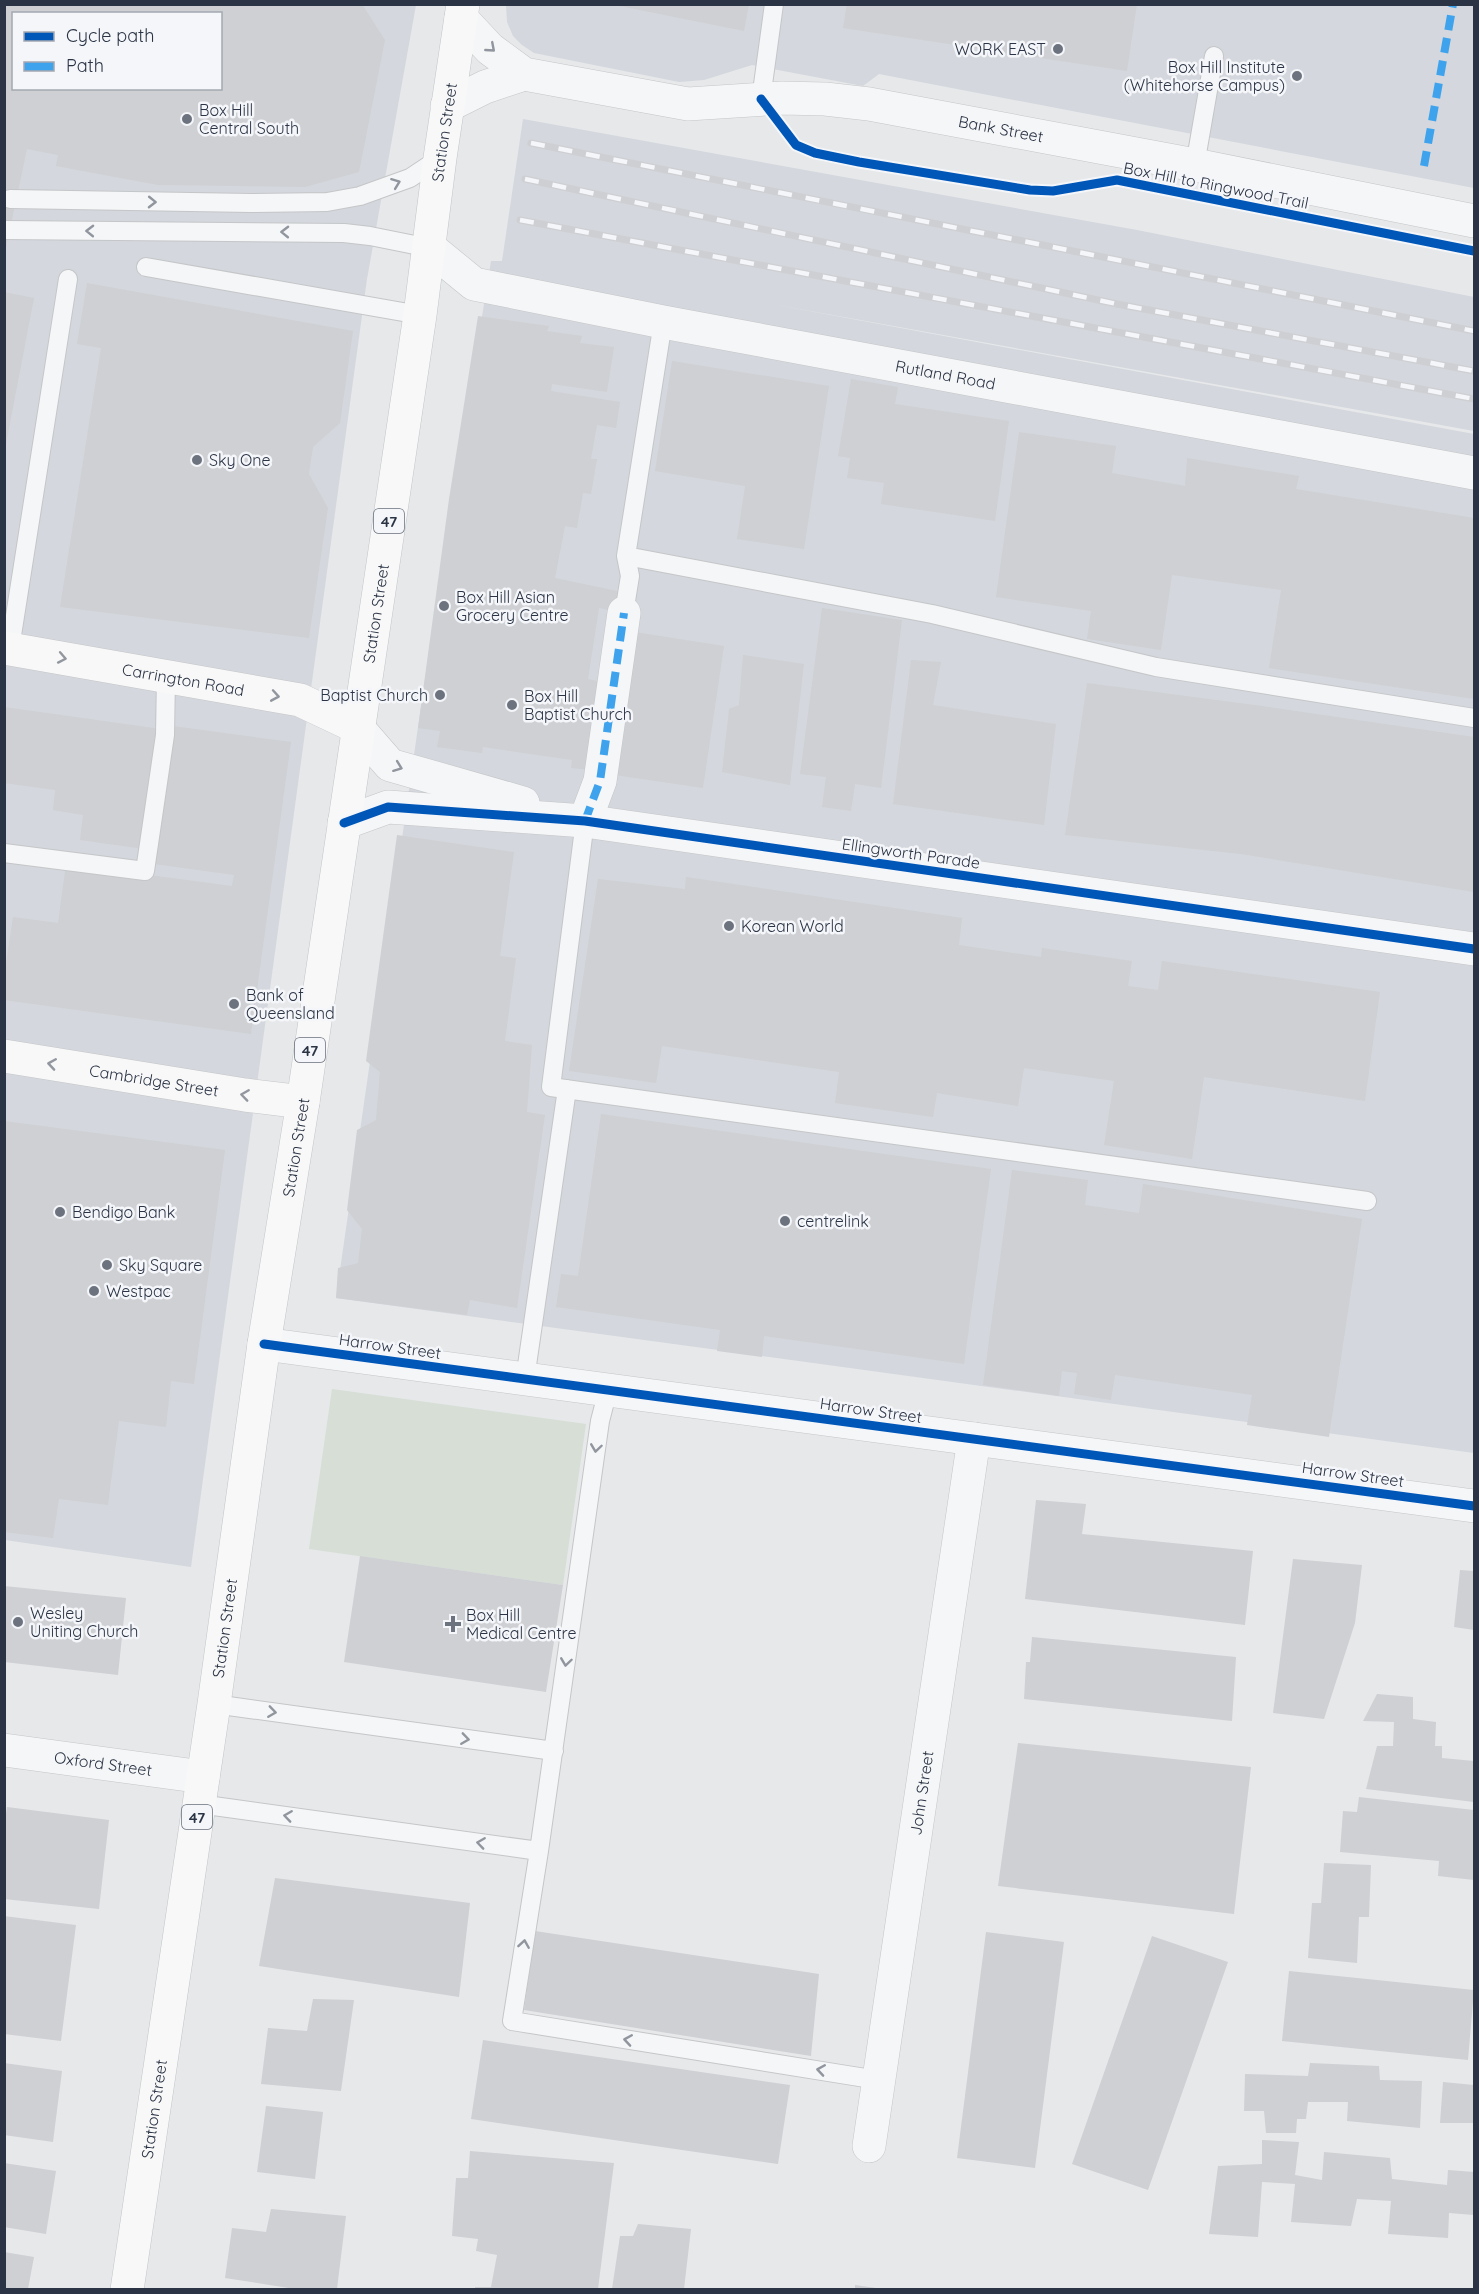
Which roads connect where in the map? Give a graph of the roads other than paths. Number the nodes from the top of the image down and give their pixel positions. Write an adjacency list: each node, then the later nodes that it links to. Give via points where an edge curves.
1 (774, 4): 5 (lane)
2 (462, 11): 4 (street, Bank Street, one-way to 4, via 490,49); 6 (main road, Station Street / 47)
3 (1214, 56): 8 (lane)
4 (524, 74): 5 (street, Bank Street, via 688,104); 6 (street, Bank Street)
5 (761, 99): 8 (street, Bank Street, via 869,104)
6 (447, 106): 7 (main road, Station Street / 47)
7 (440, 158): 9 (lane, one-way to 7, via 327,202 410,178); 12 (main road, Station Street / 47)
8 (1195, 165): 10 (street, Bank Street)
9 (10, 199)
10 (1474, 221)
11 (4, 230): 12 (lane, one-way to 11, via 344,233)
12 (430, 248): 15 (main road, Station Street / 47); 16 (street, Rutland Road, via 474,284)
13 (146, 267): 15 (lane)
14 (68, 279): 20 (lane)
15 (420, 315): 23 (main road, Station Street / 47)
16 (663, 322): 17 (street, Rutland Road); 18 (lane)
17 (1474, 473)
18 (626, 556): 19 (lane, via 630,576); 22 (lane, via 932,614 1156,668)
19 (624, 613): 24 (street, via 600,781)
20 (7, 648): 21 (main road, Carrington Road, one-way to 21)
21 (166, 677): 23 (main road, Carrington Road, one-way to 23, via 300,700); 26 (lane, via 165,735 145,871)
22 (1474, 718)
23 (357, 727): 24 (street, Ellingworth Parade, one-way to 24, via 390,765); 25 (main road, Station Street / 47)
24 (585, 821): 25 (street, Ellingworth Parade, via 388,807); 27 (street, Ellingworth Parade); 29 (lane, via 551,1087)
25 (344, 823): 30 (main road, Station Street / 47)
26 (4, 853)
27 (1474, 950)
28 (4, 1056): 30 (main road, Cambridge Street, one-way to 28)
29 (567, 1089): 31 (lane); 33 (lane)
30 (303, 1102): 32 (main road, Station Street / 47)
31 (1367, 1201)
32 (264, 1344): 33 (street, Harrow Street); 37 (main road, Station Street / 47)
33 (525, 1379): 34 (street, Harrow Street)
34 (608, 1390): 35 (street, Harrow Street); 39 (lane, one-way to 39, via 600,1421)
35 (974, 1439): 36 (street, Harrow Street); 42 (street, John Street)
36 (1474, 1506)
37 (214, 1704): 39 (lane, one-way to 39); 40 (main road, Station Street / 47)
38 (4, 1750): 40 (street, Oxford Street)
39 (554, 1751): 41 (lane)
40 (201, 1791): 41 (lane, one-way to 40); 44 (main road, Station Street / 47)
41 (539, 1851): 42 (lane, one-way to 41, via 512,2021)
42 (879, 2080): 43 (street, John Street)
43 (868, 2146)
44 (127, 2289)

